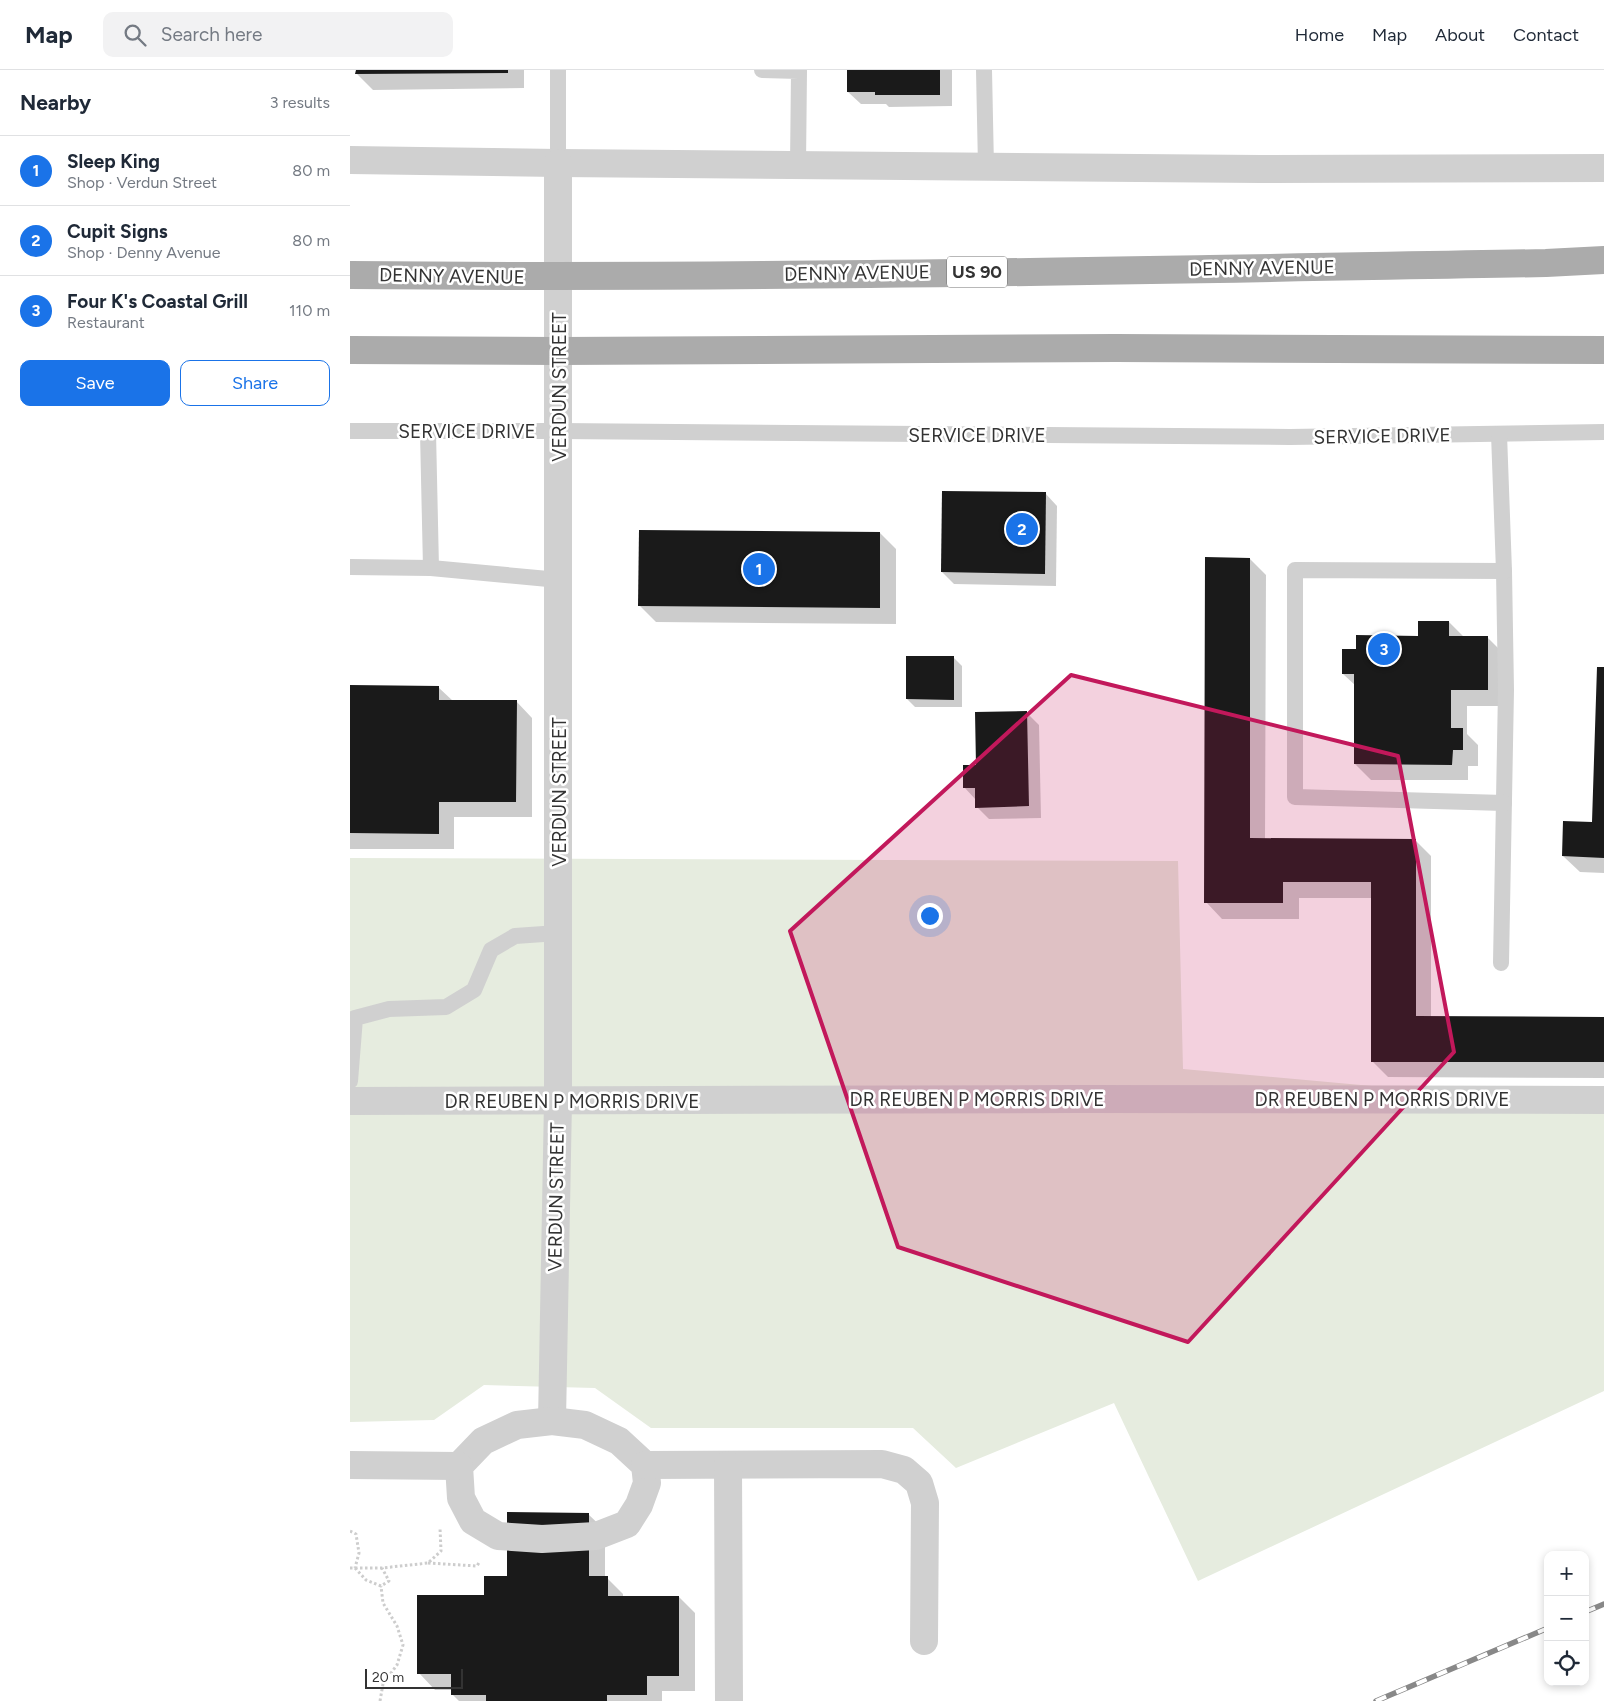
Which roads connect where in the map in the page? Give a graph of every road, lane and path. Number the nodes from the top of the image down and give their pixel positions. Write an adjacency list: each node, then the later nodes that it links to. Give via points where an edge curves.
1 (558, 70): 5 (lane)
2 (762, 70): 6 (lane, via 799,71)
3 (984, 70): 7 (lane)
4 (350, 160): 5 (street)
5 (558, 163): 6 (street); 11 (street, VERDUN STREET)
6 (798, 165): 7 (street)
7 (986, 167): 8 (street)
8 (1604, 168)
9 (1604, 260): 11 (main road, DENNY AVENUE / US 90)
10 (350, 275): 11 (main road, DENNY AVENUE / US 90)
11 (559, 277): 14 (street, VERDUN STREET)
12 (350, 350): 14 (main road)
13 (1604, 350): 14 (main road)
14 (559, 351): 16 (street, VERDUN STREET)
15 (350, 431): 17 (lane, SERVICE DRIVE)
16 (559, 431): 17 (lane, SERVICE DRIVE); 19 (lane, SERVICE DRIVE, via 1290,437); 23 (street, VERDUN STREET)
17 (428, 432): 21 (lane)
18 (1604, 432): 19 (lane, SERVICE DRIVE)
19 (1499, 434): 22 (lane)
20 (350, 567): 21 (lane)
21 (430, 568): 23 (lane)
22 (1504, 571): 24 (lane); 24 (lane, via 1295,570 1295,797)
23 (559, 580): 25 (street, VERDUN STREET)
24 (1504, 803): 26 (lane)
25 (558, 933): 27 (lane, via 515,936 491,950 474,990 446,1006 389,1009 355,1018); 30 (street, VERDUN STREET)
26 (1501, 963)
27 (350, 1081)
28 (1604, 1100): 30 (street, DR REUBEN P MORRIS DRIVE)
29 (350, 1101): 30 (street, DR REUBEN P MORRIS DRIVE)
30 (558, 1101): 31 (street, VERDUN STREET)
31 (552, 1421): 33 (street, via 585,1424 619,1441); 35 (street, via 517,1424 483,1441)
32 (350, 1465): 35 (street)
33 (645, 1465): 34 (street); 35 (street, via 647,1483 627,1524 596,1536 542,1540 498,1536 473,1521 461,1498)
34 (728, 1465): 44 (street, via 882,1464 904,1470 918,1483 925,1503); 46 (street)
35 (459, 1466)
36 (438, 1522): 39 (path, via 441,1551)
37 (350, 1531): 41 (path, via 356,1534 359,1552)
38 (480, 1561): 39 (path, via 477,1566)
39 (428, 1563): 42 (path)
40 (350, 1568): 41 (path)
41 (355, 1568): 42 (path); 43 (path, via 366,1580)
42 (382, 1568): 43 (path, via 389,1581)
43 (381, 1586): 45 (path, via 383,1604 397,1626 403,1645 397,1665 383,1684)
44 (924, 1641)
45 (380, 1701)
46 (729, 1701)

